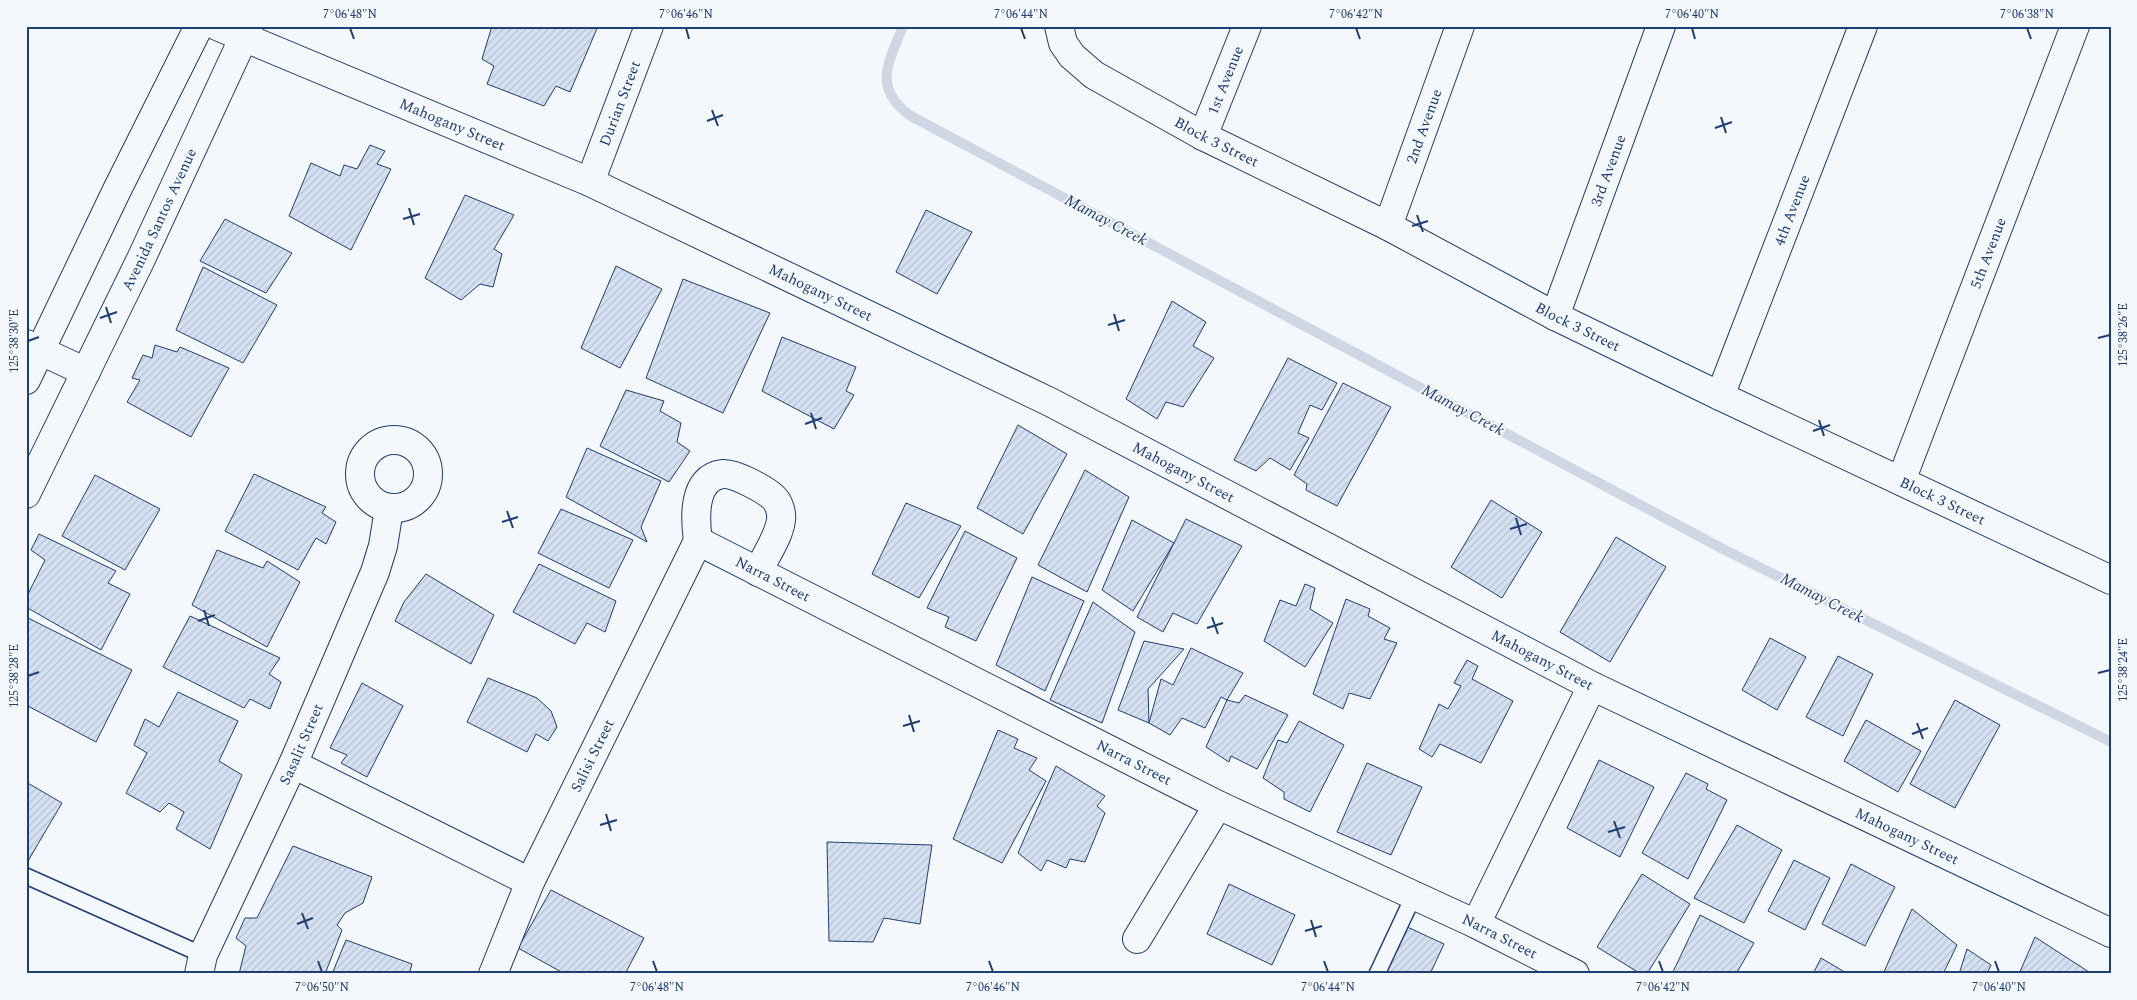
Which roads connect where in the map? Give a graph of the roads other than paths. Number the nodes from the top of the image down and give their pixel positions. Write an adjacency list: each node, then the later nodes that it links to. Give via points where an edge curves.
1 (199, 26): 15 (street)
2 (217, 26): 9 (street, Mahogany Street)
3 (649, 26): 12 (street, Durian Street)
4 (1247, 26): 11 (street, 1st Avenue)
5 (1460, 26): 13 (street, 2nd Avenue)
6 (1661, 26): 14 (street, 3rd Avenue)
7 (1863, 26): 18 (street, 4th Avenue)
8 (2074, 26): 19 (street, 5th Avenue)
9 (247, 32): 12 (street, Mahogany Street); 16 (street, Avenida Santos Avenue)
10 (1061, 34): 11 (street, Block 3 Street, via 1072,56 1094,75)
11 (1203, 136): 13 (street, Block 3 Street)
12 (590, 182): 25 (street, Mahogany Street, via 1050,402)
13 (1388, 226): 14 (street, Block 3 Street)
14 (1555, 316): 18 (street, Block 3 Street)
15 (33, 348): 16 (street); 17 (street)
16 (86, 372): 20 (street, Avenida Santos Avenue)
17 (26, 380)
18 (1720, 396): 19 (street, Block 3 Street)
19 (1901, 480): 24 (street, Block 3 Street)
20 (26, 494)
21 (389, 509): 26 (street, Sasalit Street, via 374,572)
22 (698, 541): 23 (street, Narra Street); 23 (street, via 696,506 700,493 712,479 725,474 734,476 765,491 775,499 781,519); 29 (street, Salisi Street)
23 (758, 572): 27 (street, Narra Street)
24 (2111, 580)
25 (1592, 686): 31 (street); 32 (street, Mahogany Street)
26 (293, 764): 29 (street); 34 (street, Sasalit Street)
27 (1218, 805): 30 (street, Narra Street); 33 (street)
28 (26, 876): 34 (lane)
29 (530, 882): 35 (street, Salisi Street)
30 (1414, 895): 31 (street, Narra Street); 36 (lane)
31 (1476, 924): 37 (street, Narra Street)
32 (2111, 933)
33 (1137, 938)
34 (201, 964)
35 (493, 974)
36 (1377, 974)
37 (1576, 974)

